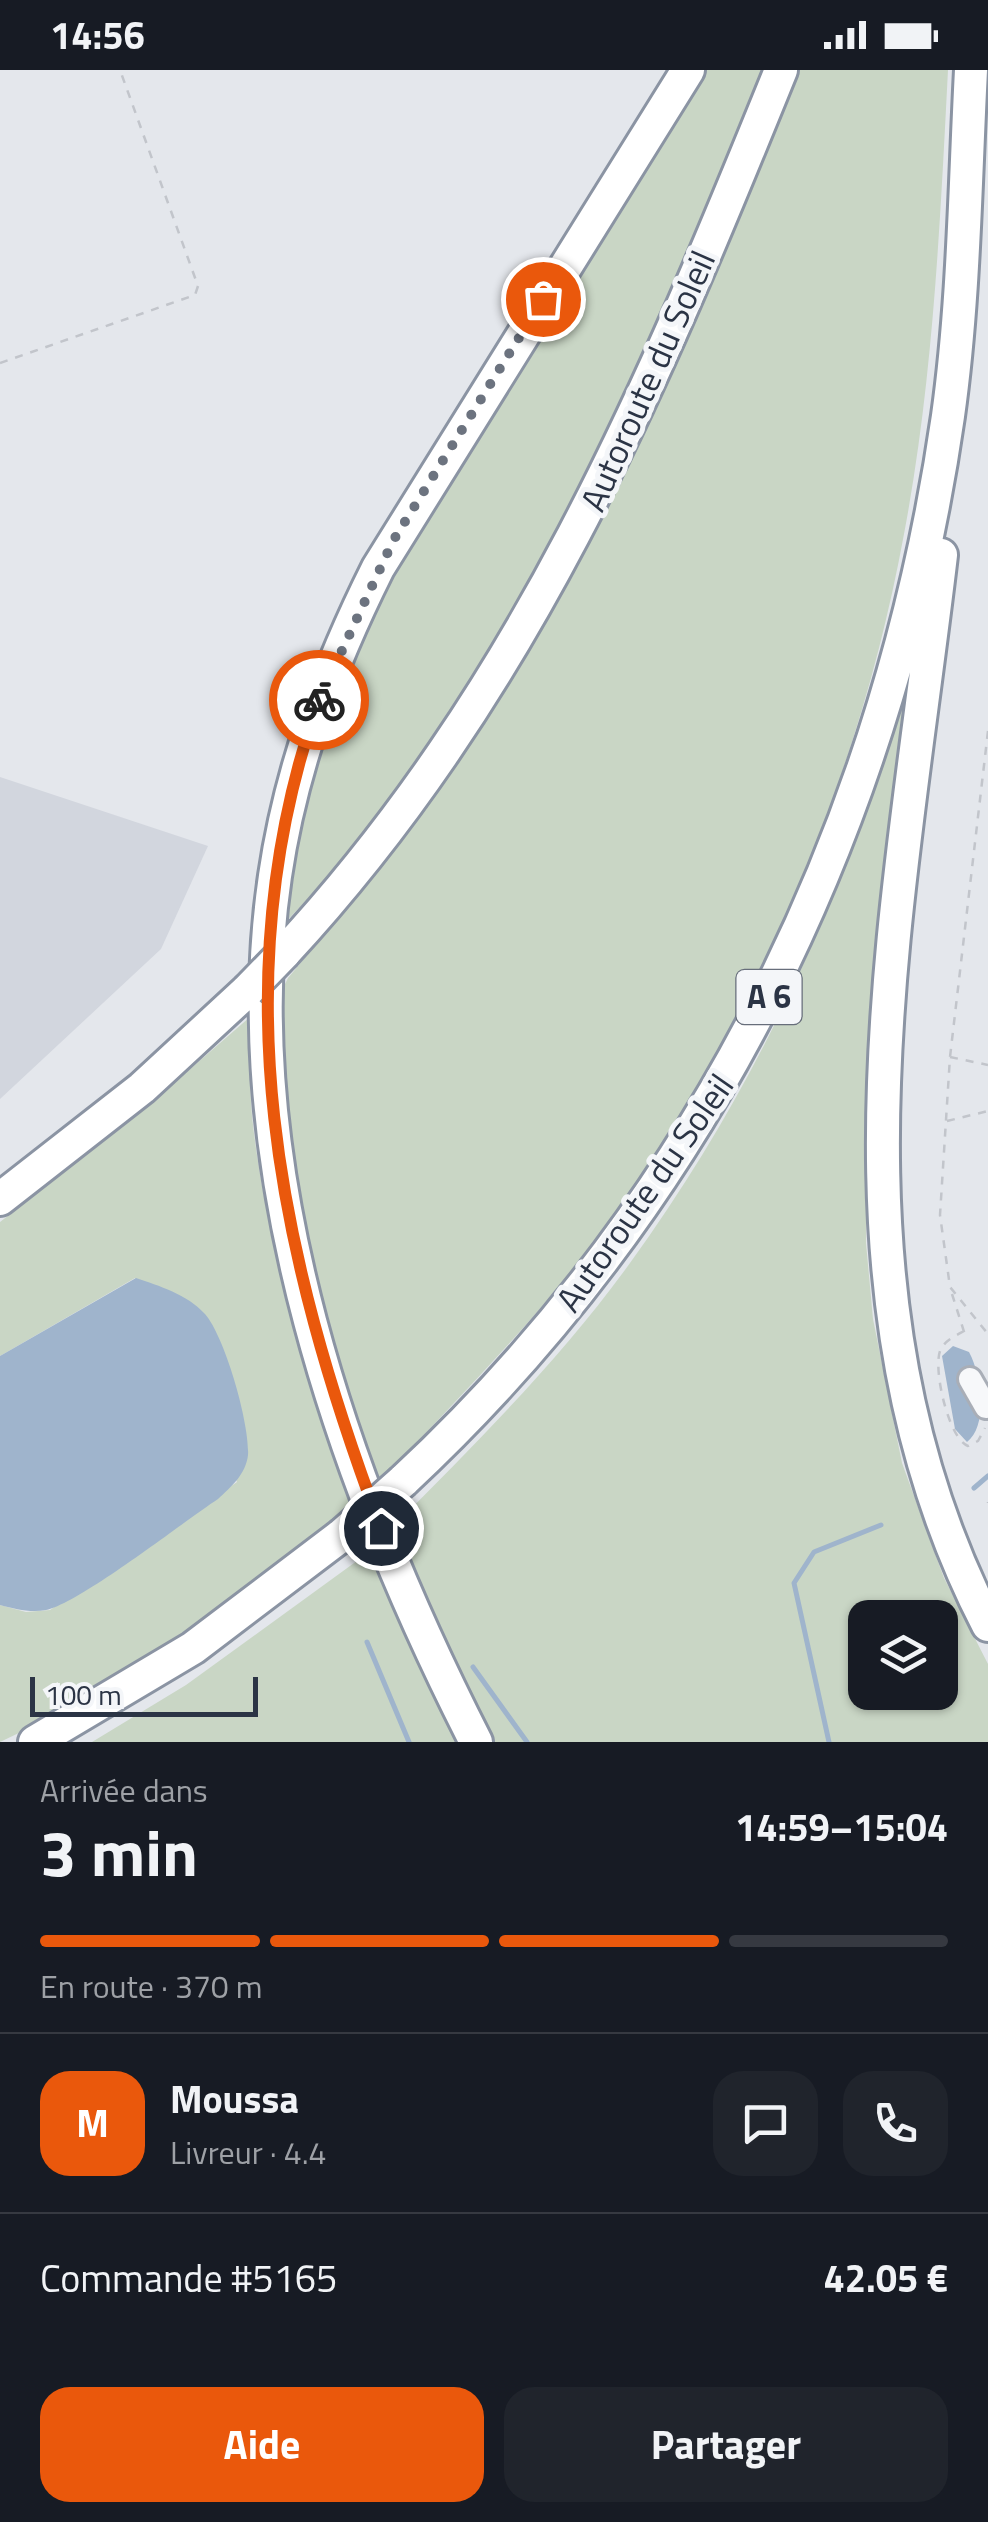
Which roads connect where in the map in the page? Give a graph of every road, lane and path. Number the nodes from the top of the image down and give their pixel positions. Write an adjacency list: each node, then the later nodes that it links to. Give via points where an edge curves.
1 (120, 70): 5 (path, via 198,286 195,295)
2 (688, 70): 21 (highway, via 365,594 308,732 271,906 269,1085 298,1262 376,1515)
3 (781, 70): 12 (highway, Autoroute du Soleil, bridge, via 656,370 553,580 478,706 284,953 131,1098)
4 (971, 70): 6 (highway, Autoroute du Soleil / A 6)
5 (0, 363)
6 (948, 417): 19 (highway, via 944,528 886,1042 882,1219 891,1321 915,1440 942,1524); 20 (highway, Autoroute du Soleil / A 6, bridge, via 910,611 878,728 829,865 766,1002 694,1132 618,1244 513,1371 342,1535 193,1648)
7 (988, 731): 8 (path)
8 (950, 1057): 9 (path); 11 (path)
9 (988, 1064)
10 (988, 1111): 11 (path)
11 (946, 1122): 13 (path, via 940,1214)
12 (0, 1199)
13 (950, 1288): 14 (path); 15 (path)
14 (964, 1330): 16 (path); 18 (path, via 939,1356 950,1424 962,1445 984,1434)
15 (988, 1333)
16 (966, 1338)
17 (970, 1379): 18 (lane)
18 (986, 1407)
19 (988, 1625)
20 (36, 1742)
21 (476, 1742)

